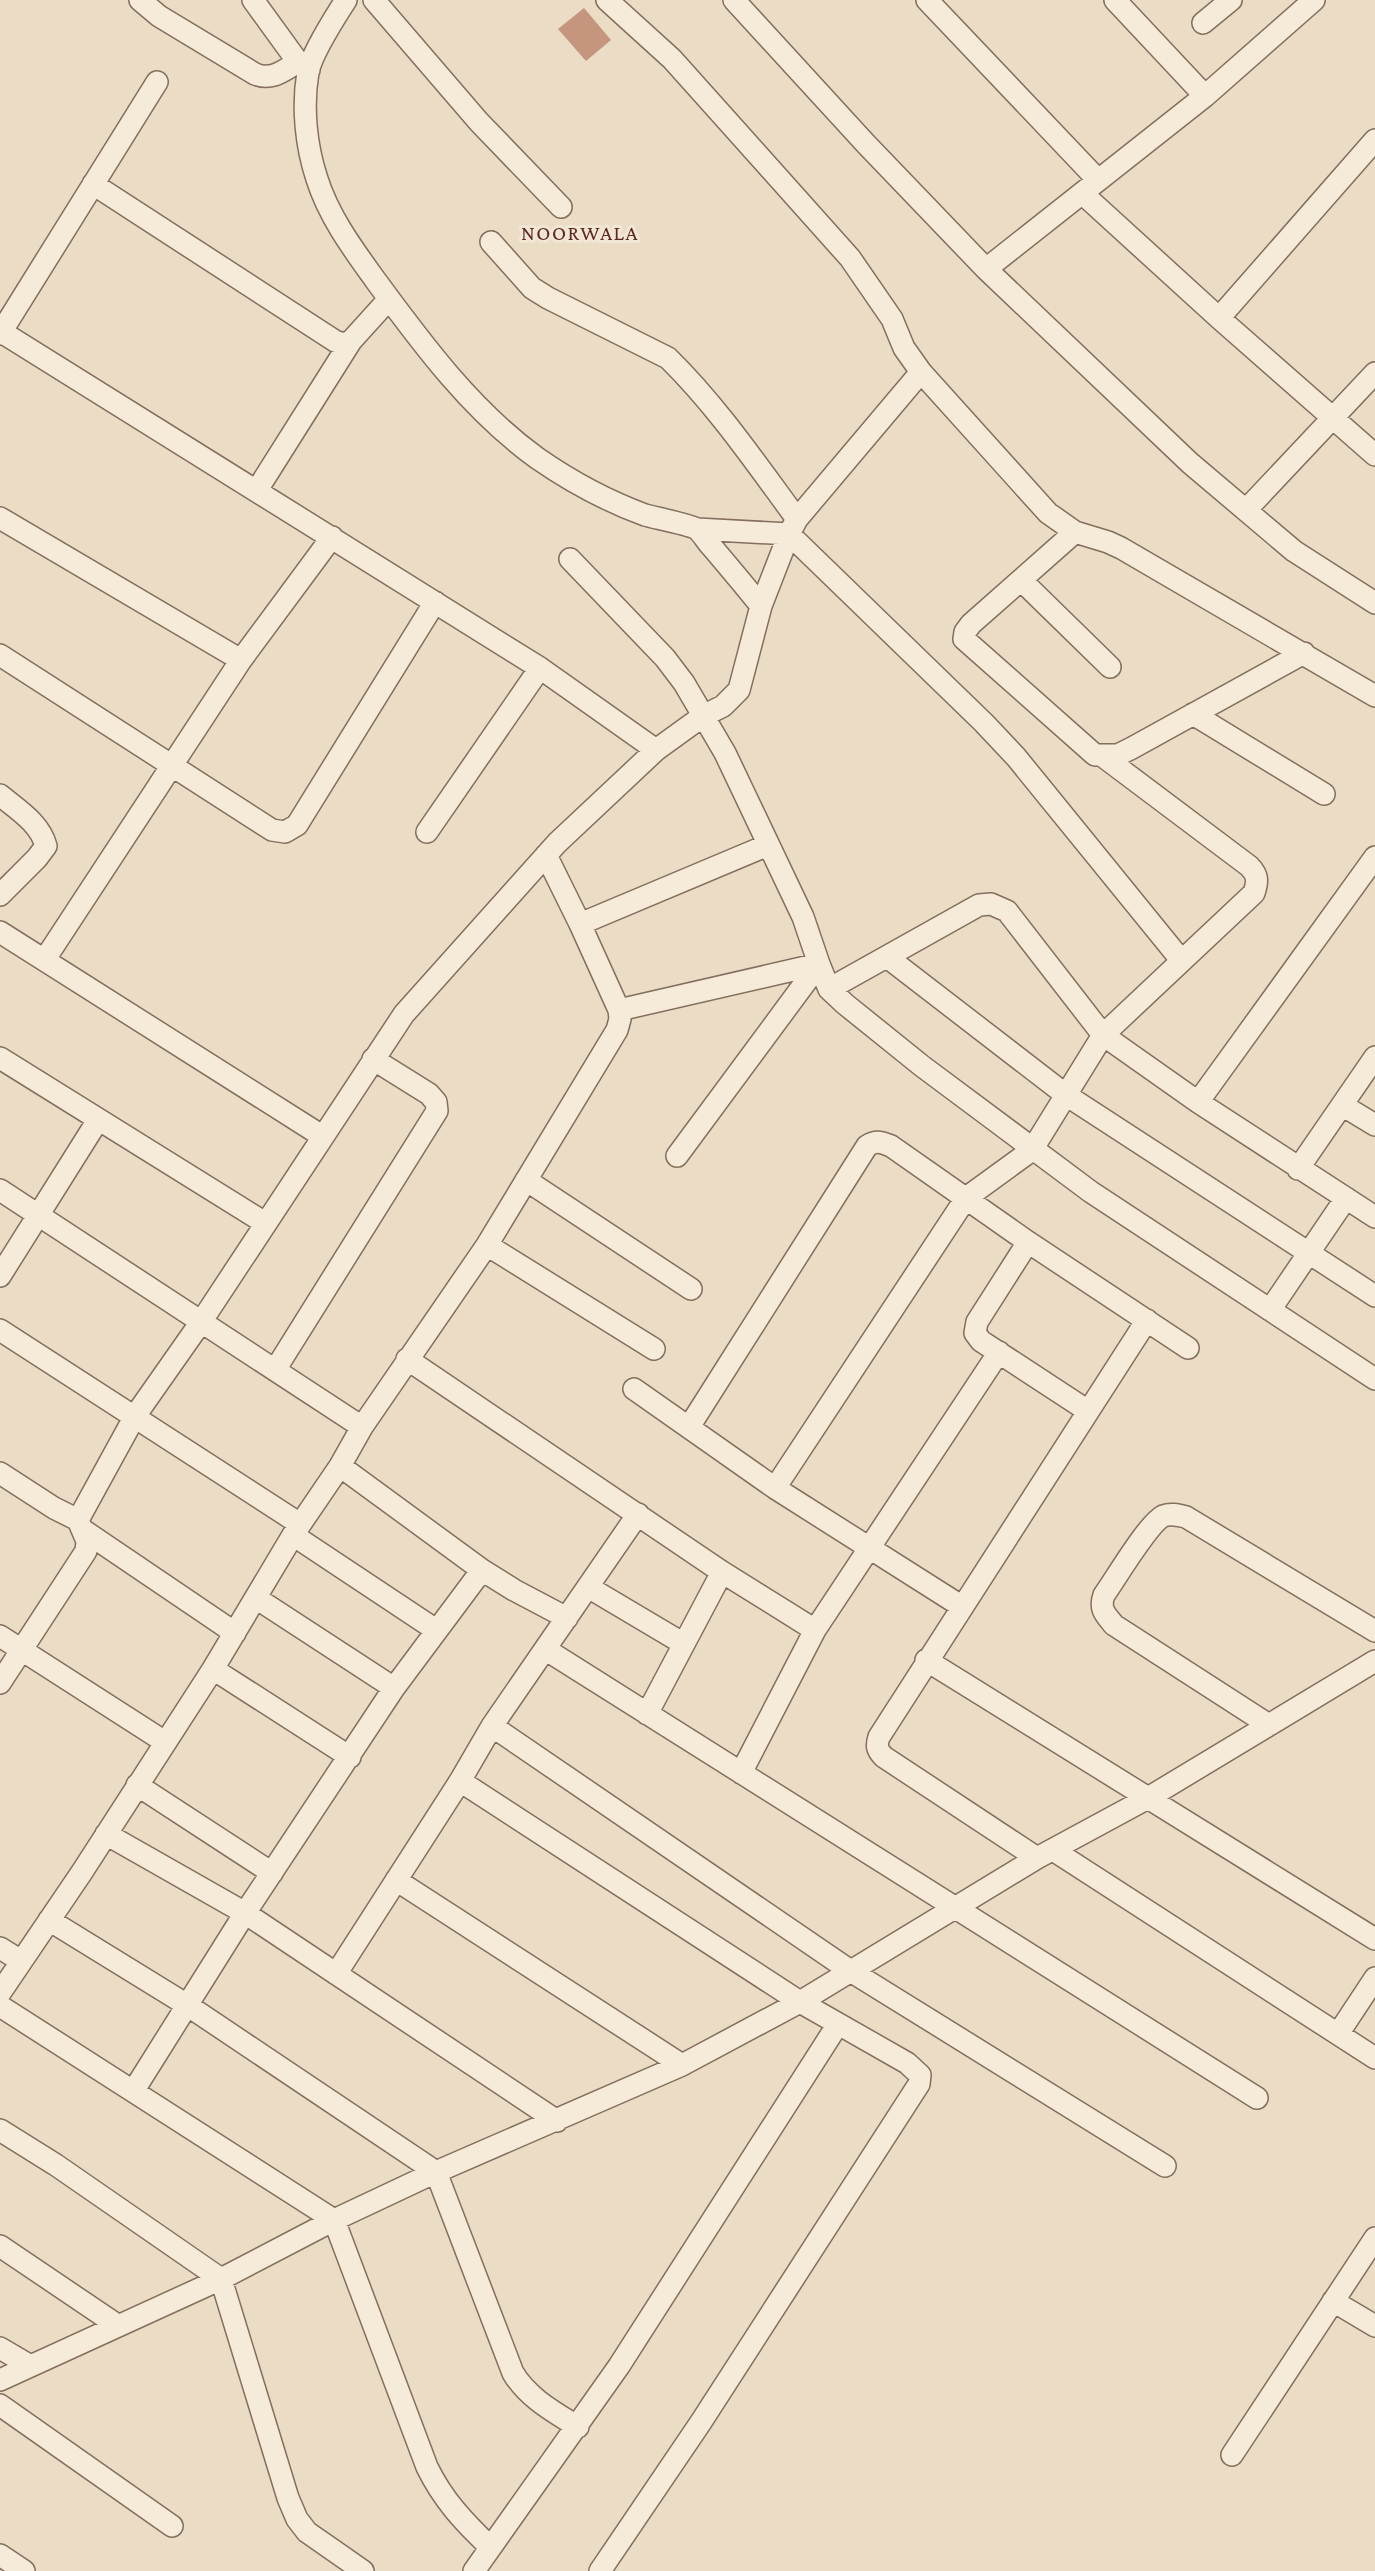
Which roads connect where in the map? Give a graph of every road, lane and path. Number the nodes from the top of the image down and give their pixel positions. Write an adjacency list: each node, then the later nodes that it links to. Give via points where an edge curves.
1 (140, 0): 12 (street, via 159,16 255,74 265,78)
2 (253, 0): 12 (street)
3 (346, 0): 12 (street)
4 (374, 0): 18 (street, via 479,122)
5 (607, 0): 25 (street, via 672,59 850,258 892,319 904,348)
6 (734, 0): 20 (street)
7 (927, 0): 17 (street)
8 (1115, 0): 14 (street)
9 (1231, 0): 11 (street)
10 (1314, 0): 14 (street)
11 (1203, 23)
12 (303, 66): 21 (street, via 308,140 317,179 332,216)
13 (157, 82): 16 (street)
14 (1205, 96): 17 (street)
15 (1375, 140): 22 (street)
16 (93, 184): 23 (street); 24 (street, via 335,341)
17 (1090, 187): 20 (street); 22 (street)
18 (561, 207)
19 (491, 242): 32 (street, via 532,288 669,358 719,418)
20 (986, 269): 30 (street, via 1190,463)
21 (389, 298): 24 (street); 33 (street, via 472,401 537,458 621,506)
22 (1219, 318): 27 (street)
23 (0, 332): 29 (street)
24 (351, 341): 29 (street)
25 (921, 372): 32 (street); 34 (street, via 1048,513)
26 (1375, 373): 27 (street)
27 (1333, 420): 28 (street); 30 (street)
28 (1375, 454)
29 (257, 490): 35 (street)
30 (1246, 510): 39 (street, via 1294,551)
31 (0, 518): 43 (street)
32 (793, 526): 33 (street); 40 (street); 63 (street, via 1016,757)
33 (697, 529): 40 (street)
34 (1075, 532): 37 (street); 41 (street, via 1121,548)
35 (332, 537): 38 (street); 43 (street)
36 (570, 559): 48 (street, via 665,658)
37 (1021, 580): 44 (street); 50 (street, via 971,624 964,639 1088,751)
38 (435, 602): 45 (street); 51 (street, via 297,825 285,832 272,830)
39 (1375, 603)
40 (761, 606): 48 (street, via 739,690 723,706)
41 (1304, 653): 46 (street); 47 (street)
42 (0, 655): 51 (street)
43 (241, 660): 51 (street)
44 (1110, 667)
45 (540, 668): 49 (street); 54 (street)
46 (1375, 696)
47 (1193, 714): 50 (street, via 1118,755); 52 (street)
48 (703, 716): 49 (street); 55 (street)
49 (657, 750): 56 (street)
50 (1104, 757): 63 (street, via 1257,874 1254,893)
51 (171, 765): 62 (street)
52 (1324, 794)
53 (0, 795): 58 (street, via 35,824 46,846)
54 (427, 832)
55 (768, 844): 59 (street); 64 (street, via 811,936)
56 (546, 855): 59 (street); 69 (street, via 404,1014)
57 (1375, 857): 72 (street)
58 (0, 895)
59 (580, 924): 66 (street)
60 (0, 932): 62 (street)
61 (887, 957): 65 (street); 67 (street, via 979,905 991,904 1007,911); 71 (street)
62 (45, 959): 76 (street)
63 (1181, 960): 67 (street)
64 (819, 964): 65 (street); 66 (street); 78 (street)
65 (829, 989): 77 (street)
66 (619, 1010): 80 (street, via 617,1030)
67 (1103, 1035): 71 (street); 72 (street)
68 (1375, 1057): 73 (street)
69 (373, 1059): 76 (street); 101 (street, via 429,1094 437,1111)
70 (1, 1060): 74 (street)
71 (1066, 1095): 77 (street); 89 (street)
72 (1198, 1102): 79 (street)
73 (1342, 1105): 75 (street); 79 (street)
74 (99, 1120): 84 (street); 86 (street)
75 (1375, 1125)
76 (322, 1136): 86 (street)
77 (1032, 1150): 82 (street); 93 (street)
78 (677, 1156)
79 (1298, 1168): 83 (street)
80 (526, 1180): 88 (street); 91 (street)
81 (0, 1190): 84 (street)
82 (966, 1197): 87 (street); 106 (street, via 891,1146 873,1142 867,1146); 110 (street)
83 (1346, 1198): 85 (street); 89 (street)
84 (39, 1214): 90 (street); 95 (street)
85 (1375, 1217)
86 (265, 1223): 95 (street)
87 (1028, 1242): 94 (street); 99 (street, via 974,1328 981,1341)
88 (487, 1245): 98 (street); 100 (street)
89 (1309, 1252): 92 (street); 93 (street)
90 (0, 1276)
91 (691, 1289)
92 (1375, 1296)
93 (1270, 1311): 102 (street)
94 (1147, 1320): 97 (street); 104 (street)
95 (201, 1322): 101 (street); 105 (street)
96 (0, 1329): 105 (street)
97 (1188, 1348)
98 (654, 1349)
99 (999, 1352): 104 (street); 114 (street)
100 (408, 1359): 107 (street); 111 (street)
101 (275, 1370): 107 (street)
102 (1375, 1379)
103 (634, 1389): 106 (street)
104 (1088, 1411): 119 (street)
105 (135, 1416): 112 (street); 113 (street)
106 (689, 1426): 110 (street)
107 (362, 1427): 108 (street)
108 (340, 1466): 113 (street); 115 (street)
109 (1, 1476): 112 (street)
110 (775, 1488): 114 (street)
111 (638, 1514): 116 (street); 117 (street)
112 (80, 1525): 124 (street); 128 (street, via 87,1540 86,1551)
113 (296, 1530): 118 (street); 121 (street)
114 (871, 1548): 119 (street); 122 (street)
115 (482, 1570): 120 (street); 121 (street)
116 (722, 1572): 122 (street); 126 (street)
117 (588, 1587): 120 (street); 126 (street)
118 (256, 1598): 124 (street); 133 (street)
119 (961, 1606): 129 (street)
120 (567, 1618): 127 (street)
121 (436, 1629): 133 (street)
122 (815, 1630): 139 (street)
123 (1375, 1631): 135 (street, via 1186,1517 1163,1516 1104,1595 1104,1614 1114,1625)
124 (235, 1633): 131 (street)
125 (0, 1636): 128 (street)
126 (684, 1644): 134 (street)
127 (545, 1649): 134 (street); 136 (street)
128 (22, 1651): 132 (street); 137 (street)
129 (926, 1660): 142 (street); 144 (street, via 879,1737 878,1751)
130 (1375, 1661): 135 (street)
131 (213, 1669): 137 (street); 138 (street)
132 (0, 1683)
133 (394, 1688): 138 (street)
134 (647, 1714): 139 (street)
135 (1269, 1725): 142 (street)
136 (492, 1726): 140 (street); 153 (street)
137 (165, 1742): 141 (street)
138 (350, 1757): 145 (street)
139 (741, 1773): 147 (street)
140 (460, 1781): 146 (street); 157 (street)
141 (137, 1785): 143 (street); 145 (street)
142 (1148, 1798): 144 (street); 150 (street)
143 (106, 1834): 148 (street); 149 (street)
144 (1045, 1854): 147 (street); 161 (street)
145 (272, 1873): 148 (street)
146 (396, 1880): 154 (street); 163 (street)
147 (955, 1906): 153 (street); 165 (street)
148 (245, 1913): 154 (street); 158 (street)
149 (49, 1920): 152 (street); 158 (street)
150 (1375, 1939)
151 (0, 1948): 152 (street)
152 (21, 1961): 156 (street)
153 (849, 1970): 157 (street); 168 (street)
154 (336, 1974): 166 (street)
155 (1375, 1978): 161 (street)
156 (0, 1994)
157 (800, 2002): 160 (street); 163 (street)
158 (187, 2005): 164 (street); 169 (street)
159 (0, 2006): 164 (street)
160 (838, 2024): 181 (street); 189 (street, via 908,2063 920,2075 919,2084)
161 (1338, 2034): 162 (street)
162 (1375, 2058)
163 (682, 2065): 166 (street)
164 (134, 2090): 170 (street)
165 (1257, 2098)
166 (557, 2121): 169 (street)
167 (0, 2130): 173 (street)
168 (1165, 2166)
169 (436, 2172): 170 (street); 181 (street, via 513,2373 533,2397)
170 (334, 2220): 173 (street); 184 (street, via 427,2468 457,2515)
171 (1374, 2242): 174 (street)
172 (0, 2246): 175 (street)
173 (221, 2280): 175 (street); 187 (street, via 297,2519 307,2532)
174 (1333, 2301): 176 (street); 182 (street)
175 (117, 2325): 178 (street)
176 (1375, 2326)
177 (0, 2348): 178 (street)
178 (29, 2365): 179 (street)
179 (0, 2380)
180 (0, 2405): 183 (street)
181 (578, 2427): 184 (street)
182 (1232, 2455)
183 (172, 2526)
184 (490, 2547): 188 (street)
185 (0, 2555): 186 (street)
186 (24, 2571)
187 (363, 2571)
188 (474, 2571)
189 (600, 2571)

